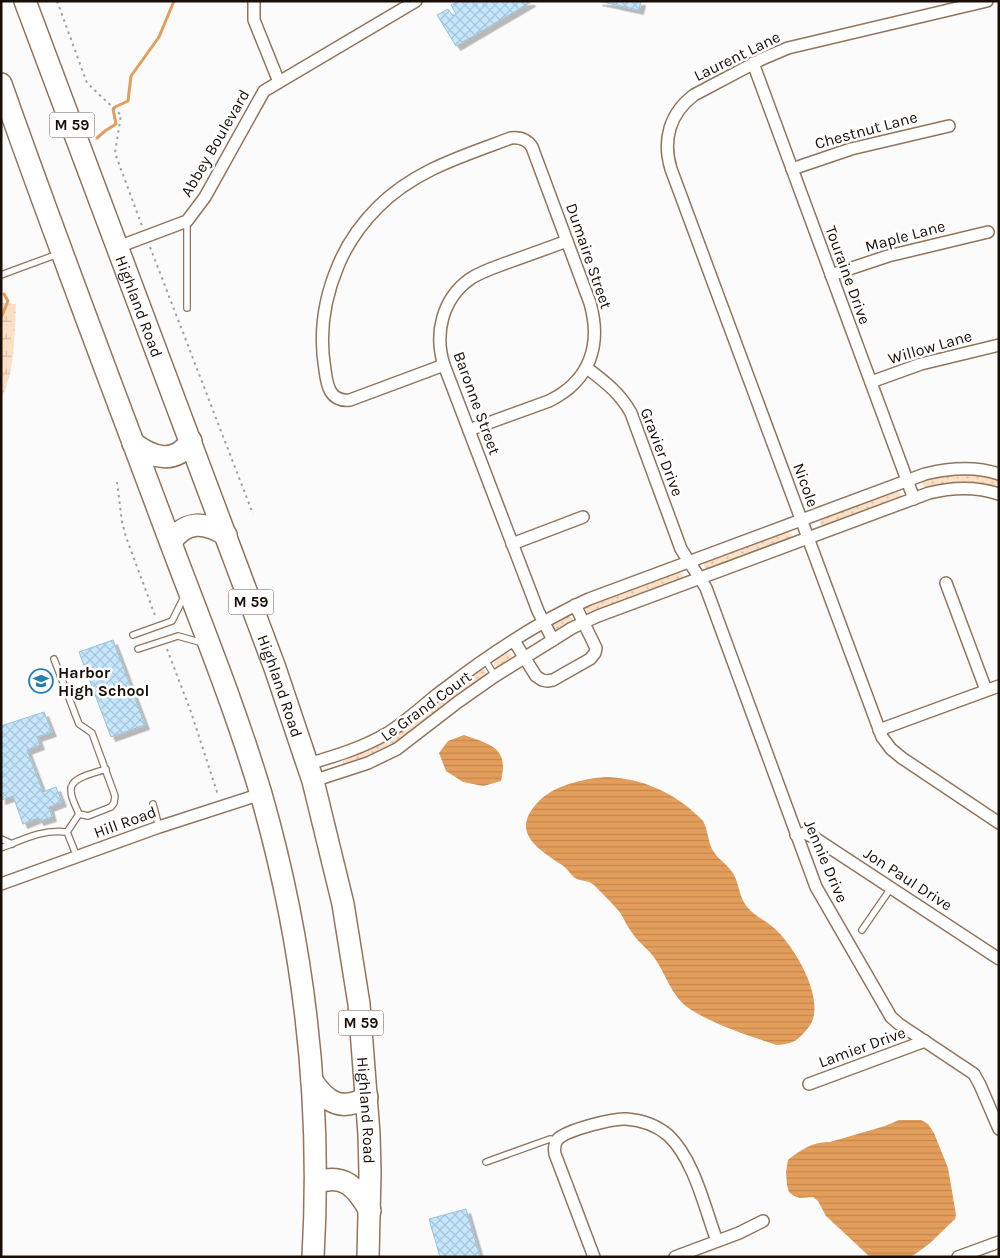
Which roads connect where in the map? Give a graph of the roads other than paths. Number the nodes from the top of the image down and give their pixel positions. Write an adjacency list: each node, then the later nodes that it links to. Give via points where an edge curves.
1 (26, 1): 14 (highway, Highland Road / M 59)
2 (254, 1): 6 (street, via 254,20)
3 (416, 1): 6 (street, Abbey Boulevard)
4 (987, 1): 5 (street, Laurent Lane, via 797,45)
5 (752, 64): 8 (street, Laurent Lane, via 694,95); 10 (street, Touraine Drive)
6 (279, 82): 11 (street, Abbey Boulevard, via 264,91 205,197)
7 (1, 84): 15 (highway)
8 (680, 107): 31 (street, Nicole, via 667,136 670,165)
9 (949, 126): 10 (street, Chestnut Lane, via 845,150)
10 (792, 169): 17 (street, Touraine Drive)
11 (187, 221): 14 (street, Abbey Boulevard); 18 (lane)
12 (988, 232): 17 (street, Maple Lane, via 888,256)
13 (567, 241): 20 (street, Baronne Street, via 486,271 459,289 441,320 439,341); 20 (street, Dumaire Street, via 532,147 521,138 511,138 438,165 409,181 366,219 338,266 328,296 322,333 328,390 340,400 350,400); 21 (street, Dumaire Street, via 594,319 595,340)
14 (118, 247): 24 (highway, Highland Road / M 59)
15 (62, 253): 16 (lane); 25 (highway)
16 (1, 275)
17 (831, 275): 22 (street, Touraine Drive)
18 (187, 308)
19 (999, 346): 22 (street, Willow Lane, via 921,364)
20 (444, 365): 23 (street, Baronne Street)
21 (587, 368): 23 (street, Dumaire Street, via 573,386 556,398); 36 (street, Gravier Drive, via 615,391 627,406)
22 (871, 382): 27 (street, Touraine Drive)
23 (469, 430): 35 (street, Baronne Street)
24 (191, 441): 25 (highway, via 182,452 168,457 143,451); 32 (highway, Highland Road / M 59)
25 (133, 443): 34 (highway)
26 (999, 474): 27 (street, Le Grand Court, via 958,468)
27 (908, 481): 29 (street, Touraine Drive); 31 (street, Le Grand Court)
28 (999, 494): 29 (street, Le Grand Court, via 957,488)
29 (914, 499): 33 (street, Le Grand Court)
30 (584, 517): 35 (street)
31 (801, 520): 33 (street, Nicole); 36 (street, Le Grand Court)
32 (226, 535): 34 (highway, via 210,527 193,526 186,527); 56 (highway, Highland Road / M 59)
33 (808, 538): 37 (street, Le Grand Court); 54 (street, Nicole)
34 (170, 542): 39 (highway)
35 (512, 544): 42 (street, Baronne Street)
36 (689, 561): 37 (street, Jennie Drive); 40 (street, Le Grand Court)
37 (700, 578): 41 (street, Le Grand Court); 63 (street, Jennie Drive)
38 (946, 583): 53 (street)
39 (188, 589): 43 (lane, via 172,620); 46 (highway)
40 (575, 605): 41 (street); 42 (street, Le Grand Court)
41 (584, 622): 44 (street, Le Grand Court); 48 (street, via 596,648 588,661 547,681 536,676)
42 (543, 623): 44 (street, Baronne Street); 45 (street, Le Grand Court)
43 (133, 635)
44 (553, 640): 48 (street, Le Grand Court)
45 (514, 641): 48 (street); 50 (street, Le Grand Court)
46 (209, 644): 47 (lane, via 178,636); 57 (highway)
47 (138, 649)
48 (524, 657): 51 (street, Le Grand Court)
49 (54, 658): 55 (lane, via 79,724 92,733)
50 (485, 660): 51 (lane); 56 (street, Le Grand Court, via 385,734)
51 (495, 676): 56 (street, Le Grand Court, via 388,754 357,768)
52 (999, 686): 53 (street)
53 (986, 690): 54 (street)
54 (879, 730): 60 (street, Nicole, via 897,754)
55 (106, 769): 59 (lane, via 72,784 70,790); 59 (lane, via 115,796 111,808 88,816)
56 (311, 772): 75 (highway, Highland Road / M 59, via 352,954)
57 (261, 794): 61 (street, Hill Road); 73 (highway, via 289,910)
58 (153, 804): 61 (lane)
59 (79, 814): 62 (lane)
60 (999, 823)
61 (159, 827): 67 (street, Hill Road)
62 (67, 832): 65 (lane, via 40,833); 67 (lane)
63 (796, 835): 69 (street, Jon Paul Drive, via 809,834); 72 (street, Jennie Drive, via 820,895 888,1012 899,1024)
64 (1, 839): 65 (lane)
65 (12, 844): 66 (lane)
66 (1, 848)
67 (77, 857): 68 (street, Hill Road)
68 (1, 884)
69 (891, 888): 70 (lane); 71 (street, Jon Paul Drive)
70 (862, 930)
71 (999, 959)
72 (925, 1041): 74 (street, Lamier Drive); 76 (street, Jennie Drive, via 974,1074)
73 (312, 1081): 75 (highway, via 334,1103 353,1104); 79 (highway)
74 (809, 1084)
75 (367, 1097): 80 (highway, Highland Road / M 59)
76 (999, 1128)
77 (557, 1140): 78 (lane, via 550,1139); 82 (street, via 614,1119 635,1120 658,1128 673,1140 687,1159); 86 (street, via 555,1154)
78 (486, 1162)
79 (316, 1183): 80 (highway, via 338,1179 347,1183 362,1197); 84 (highway)
80 (370, 1211): 85 (highway, Highland Road / M 59)
81 (763, 1221): 82 (street)
82 (717, 1241): 87 (street)
83 (999, 1242): 88 (street)
84 (313, 1257)
85 (368, 1257)
86 (594, 1257)
87 (676, 1257)
88 (958, 1257)

